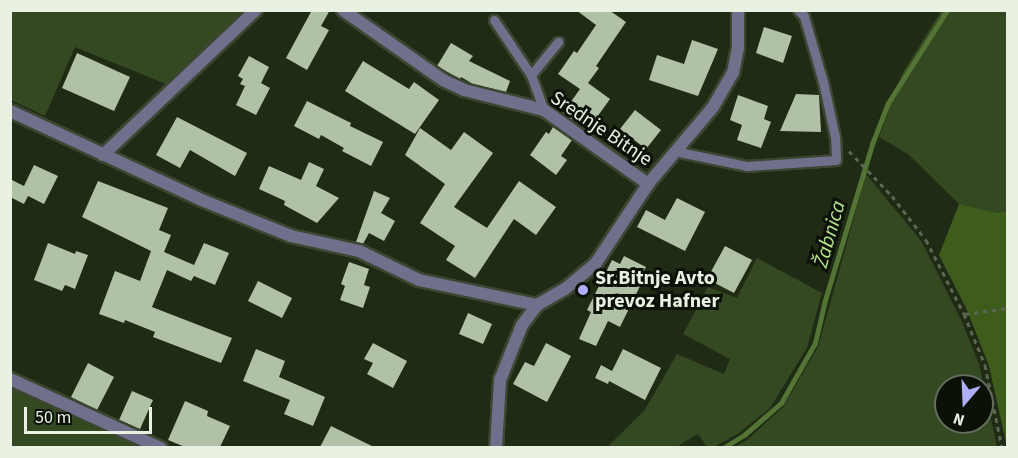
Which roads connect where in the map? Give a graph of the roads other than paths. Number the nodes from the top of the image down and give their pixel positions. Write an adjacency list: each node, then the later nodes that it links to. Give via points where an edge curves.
1 (256, 10): 11 (street)
2 (343, 10): 8 (street, Srednje Bitnje, via 443,80 464,90)
3 (738, 10): 10 (street, Srednje Bitnje, via 733,74 713,107)
4 (798, 10): 10 (lane, Srednje Bitnje, via 804,16 824,82 836,160 747,166)
5 (494, 20): 7 (lane)
6 (558, 42): 7 (lane)
7 (531, 75): 8 (lane)
8 (544, 110): 12 (street, Srednje Bitnje)
9 (10, 111): 11 (street)
10 (674, 151): 12 (street, Srednje Bitnje)
11 (103, 155): 13 (street, via 291,236 359,251 419,280)
12 (648, 184): 13 (street, Srednje Bitnje, via 596,263 565,289)
13 (537, 305): 16 (street, Srednje Bitnje, via 522,325 500,380)
14 (10, 379): 15 (street)
15 (161, 447)
16 (496, 447)

